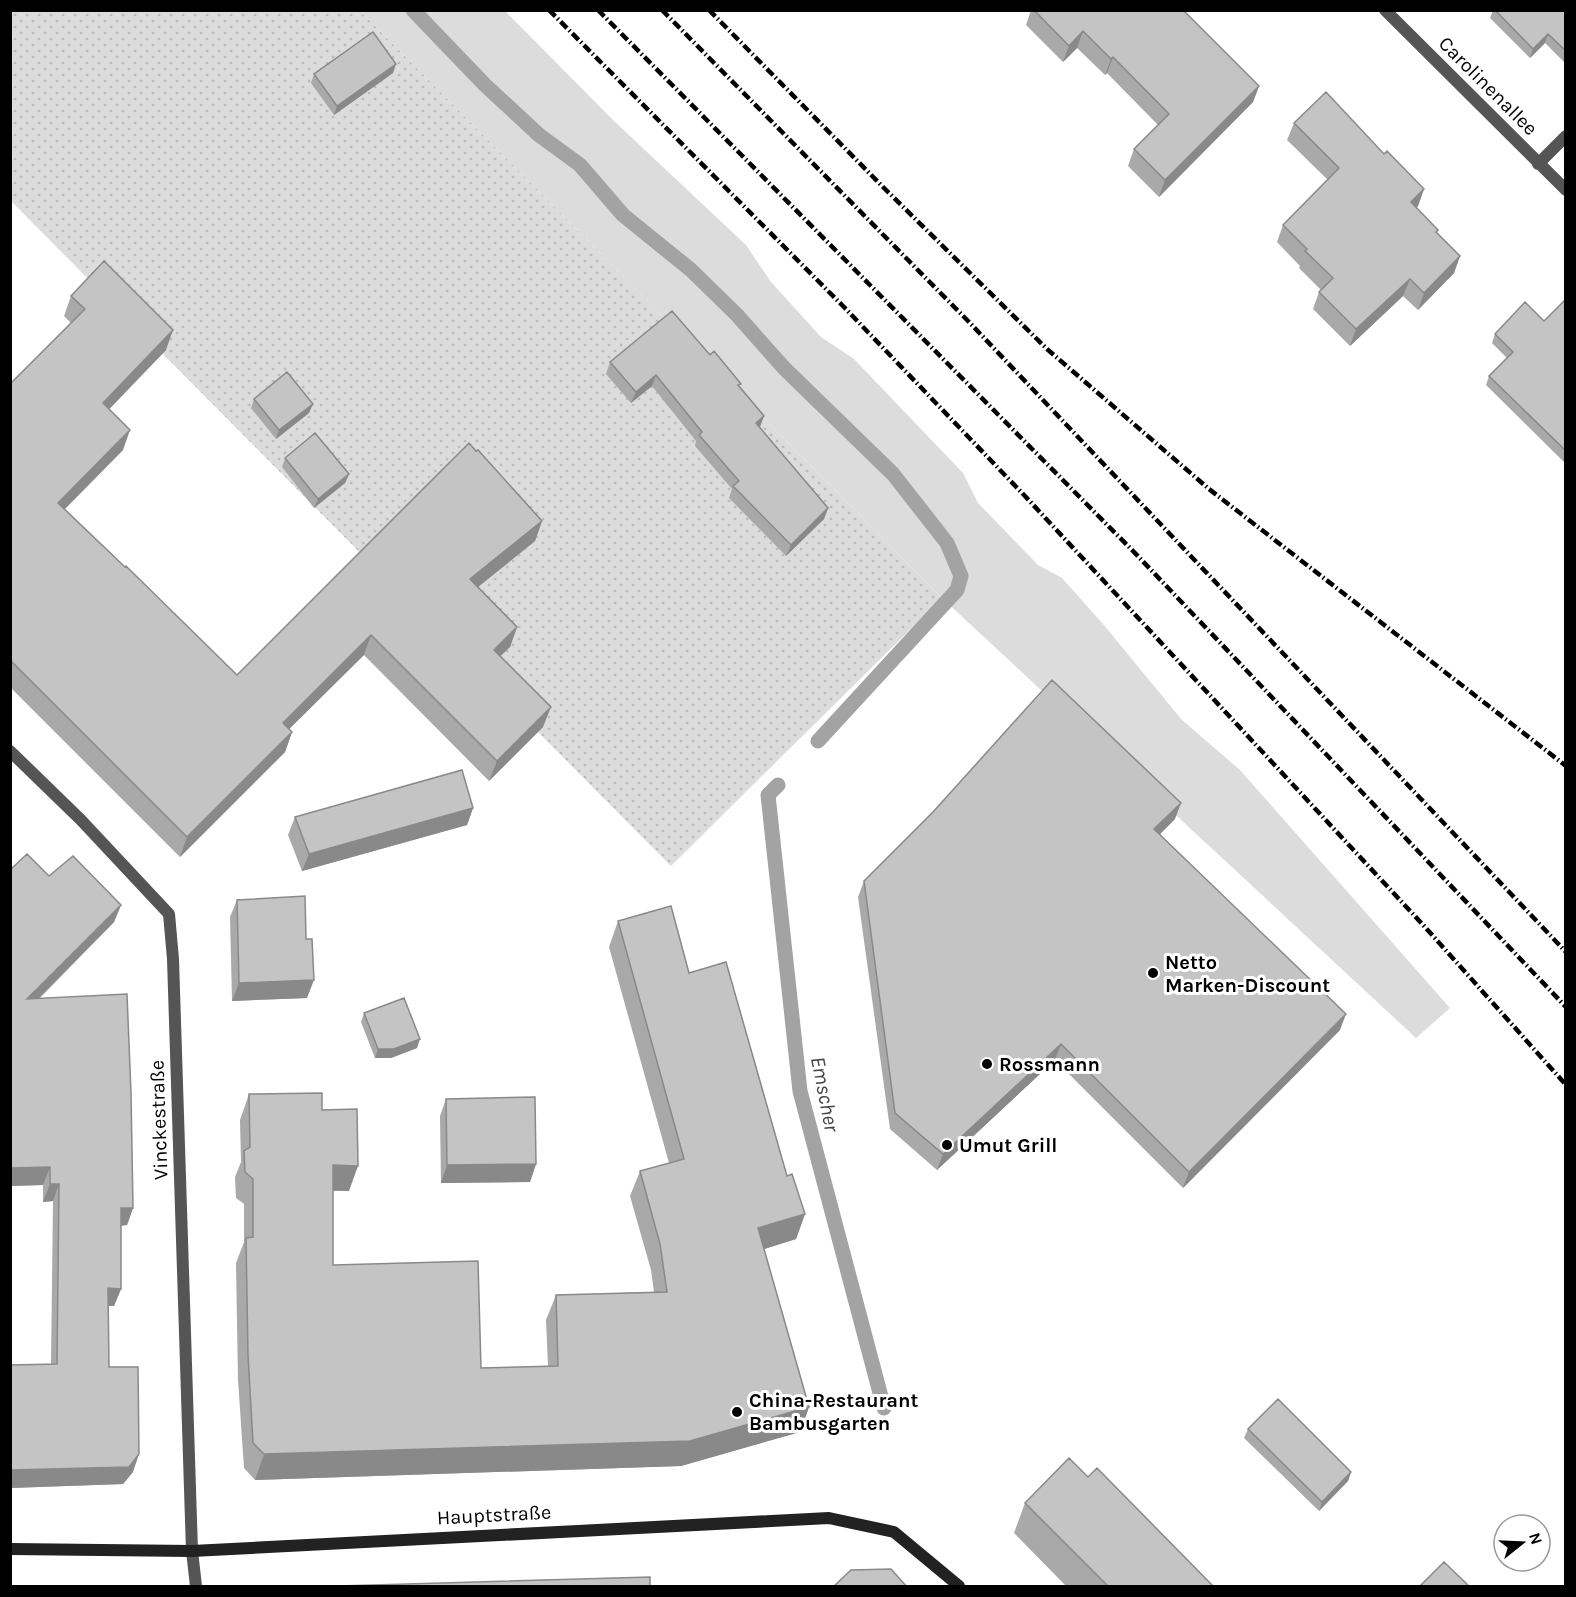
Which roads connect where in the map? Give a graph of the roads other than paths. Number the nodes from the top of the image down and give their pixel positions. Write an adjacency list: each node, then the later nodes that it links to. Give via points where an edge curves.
1 (1385, 10): 3 (street, Carolinenallee)
2 (1566, 136): 3 (street, Carolinenallee)
3 (1538, 164): 4 (street, Carolinenallee)
4 (1566, 190)
5 (10, 751): 7 (street, Vinckestraße, via 169,914)
6 (10, 1549): 7 (main road, Hauptstraße)
7 (192, 1551): 8 (street, Vinckestraße); 9 (main road, Hauptstraße, via 829,1518 894,1532)
8 (196, 1587)
9 (959, 1587)

